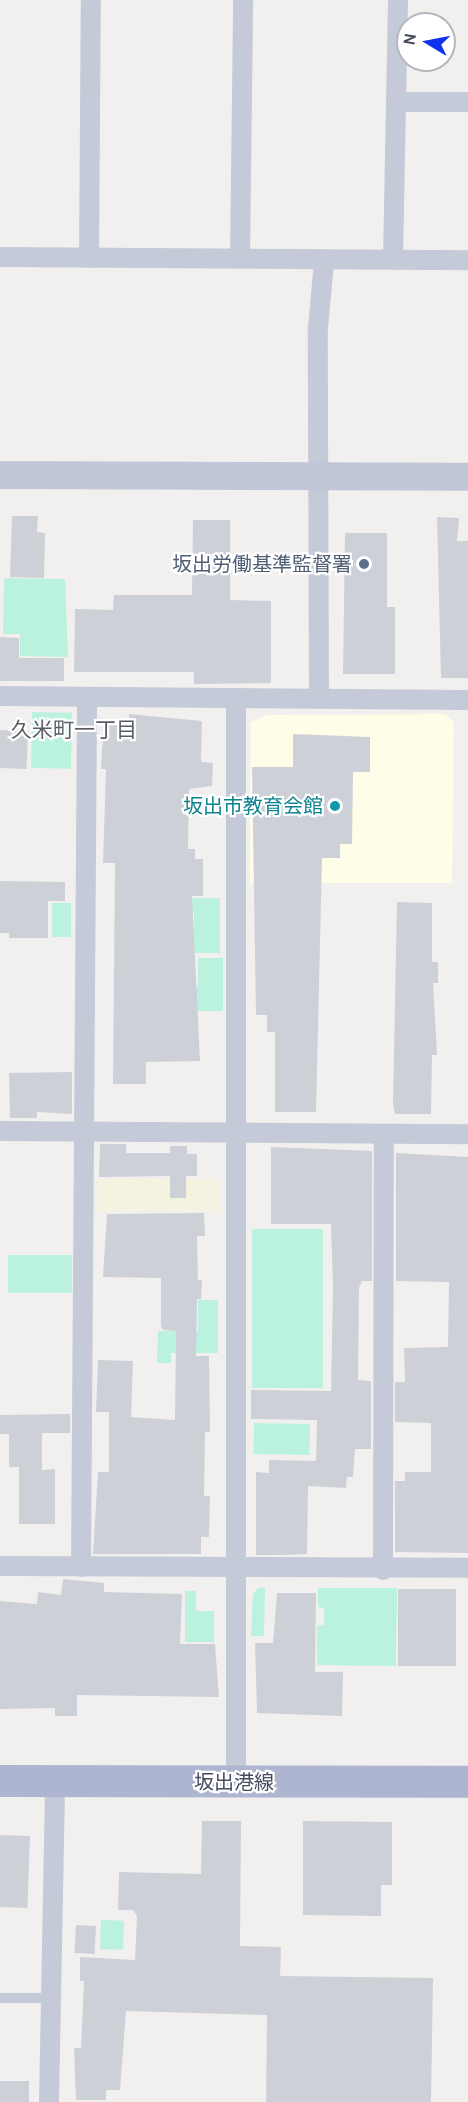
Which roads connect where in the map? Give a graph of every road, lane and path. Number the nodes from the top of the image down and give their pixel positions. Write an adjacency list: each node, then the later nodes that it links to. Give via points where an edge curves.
1 (91, 0): 7 (street)
2 (243, 0): 8 (street)
3 (398, 0): 4 (street)
4 (398, 102): 5 (street); 9 (street)
5 (468, 102)
6 (0, 257): 7 (street)
7 (89, 258): 8 (street)
8 (240, 258): 11 (street)
9 (393, 260): 10 (street); 11 (street)
10 (468, 260)
11 (324, 262): 13 (street, via 318,328)
12 (0, 475): 13 (street)
13 (318, 475): 14 (street); 18 (street)
14 (468, 477)
15 (0, 696): 16 (street)
16 (87, 697): 17 (street); 21 (street)
17 (236, 698): 18 (street); 22 (street)
18 (319, 698): 19 (street)
19 (468, 700)
20 (0, 1131): 21 (street)
21 (87, 1131): 22 (street); 26 (street)
22 (239, 1133): 24 (street); 28 (street)
23 (468, 1134): 24 (street)
24 (384, 1135): 29 (street)
25 (0, 1566): 26 (street)
26 (81, 1567): 28 (street)
27 (468, 1568): 29 (street)
28 (236, 1570): 29 (street); 33 (street)
29 (383, 1570)
30 (0, 1781): 31 (main road, 坂出港線)
31 (55, 1782): 33 (main road, 坂出港線); 35 (street)
32 (468, 1782): 33 (main road, 坂出港線)
33 (236, 1783)
34 (0, 1998): 35 (lane)
35 (49, 1998): 36 (street)
36 (49, 2102)

